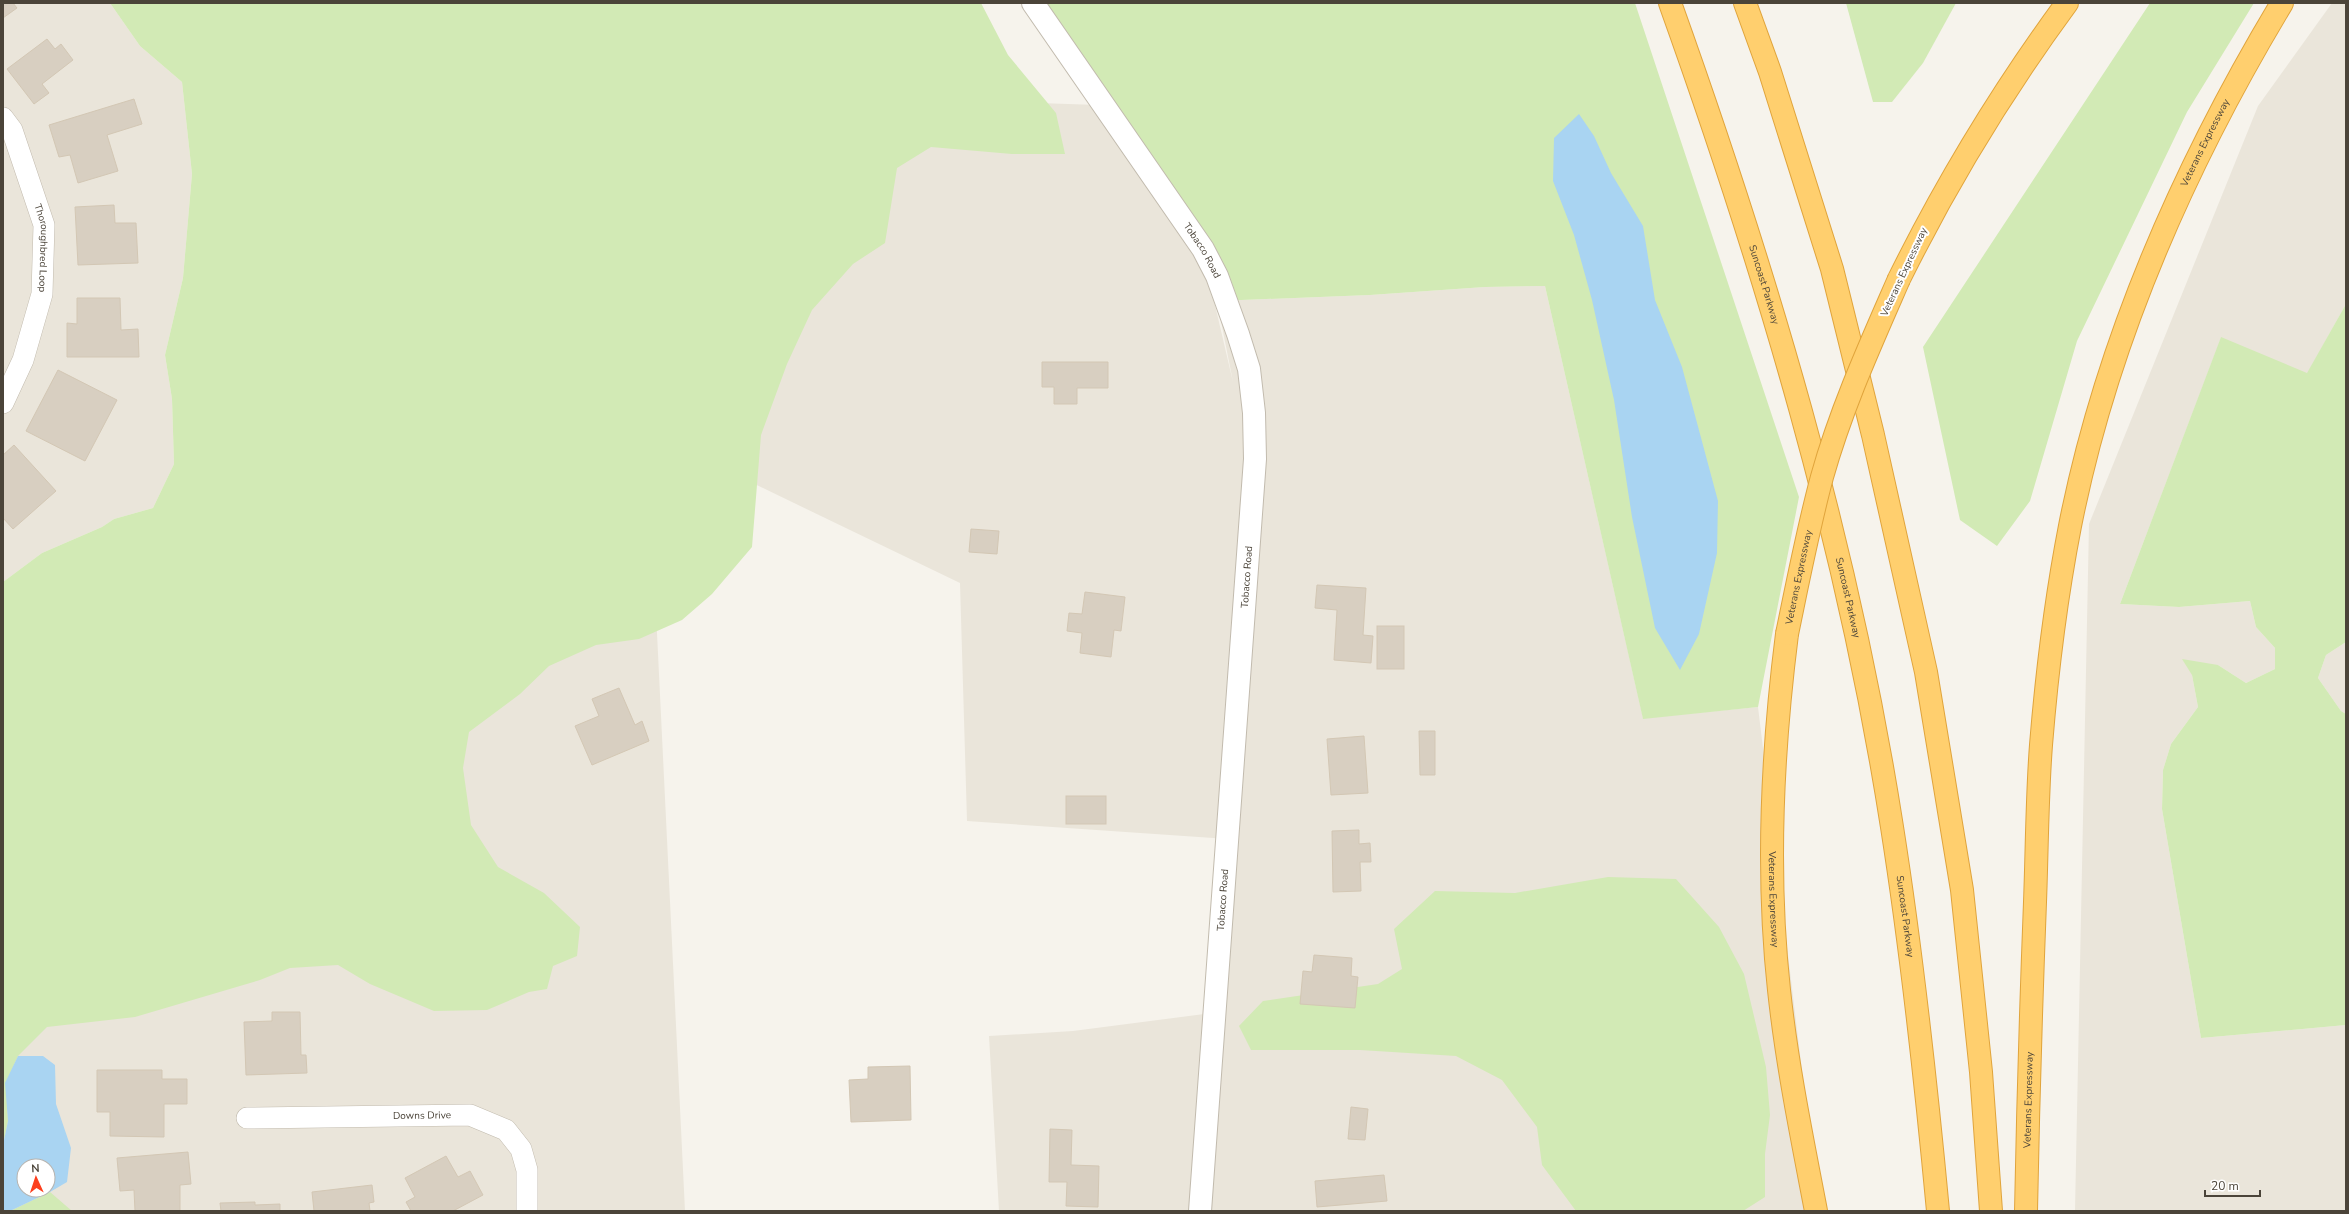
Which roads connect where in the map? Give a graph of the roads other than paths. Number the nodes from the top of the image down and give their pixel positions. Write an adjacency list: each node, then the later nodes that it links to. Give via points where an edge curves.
1 (1033, 3): 10 (street, Tobacco Road, via 1203,249 1228,304 1249,370 1254,413 1255,459)
2 (1670, 3): 12 (highway, Suncoast Parkway, via 1742,209 1785,349 1843,577 1892,825 1925,1073)
3 (1745, 3): 13 (highway, via 1770,72 1832,269 1875,443 1926,672 1962,890 1981,1072)
4 (2067, 3): 11 (highway, Veterans Expressway, bridge, via 2035,46 1952,178 1899,279 1854,384 1823,476 1803,556 1787,634 1773,774 1772,861 1774,939 1784,1038)
5 (2282, 3): 14 (highway, Veterans Expressway, via 2216,117 2153,252 2130,310 2107,380 2071,523 2057,602 2041,747)
6 (3, 118): 7 (street, Thoroughbred Loop, via 12,130 44,225 42,294 24,360)
7 (3, 403)
8 (247, 1118): 9 (street, Downs Drive, via 470,1116 506,1130 521,1149 527,1170)
9 (527, 1211)
10 (1200, 1211)
11 (1816, 1211)
12 (1938, 1211)
13 (1991, 1211)
14 (2026, 1211)

